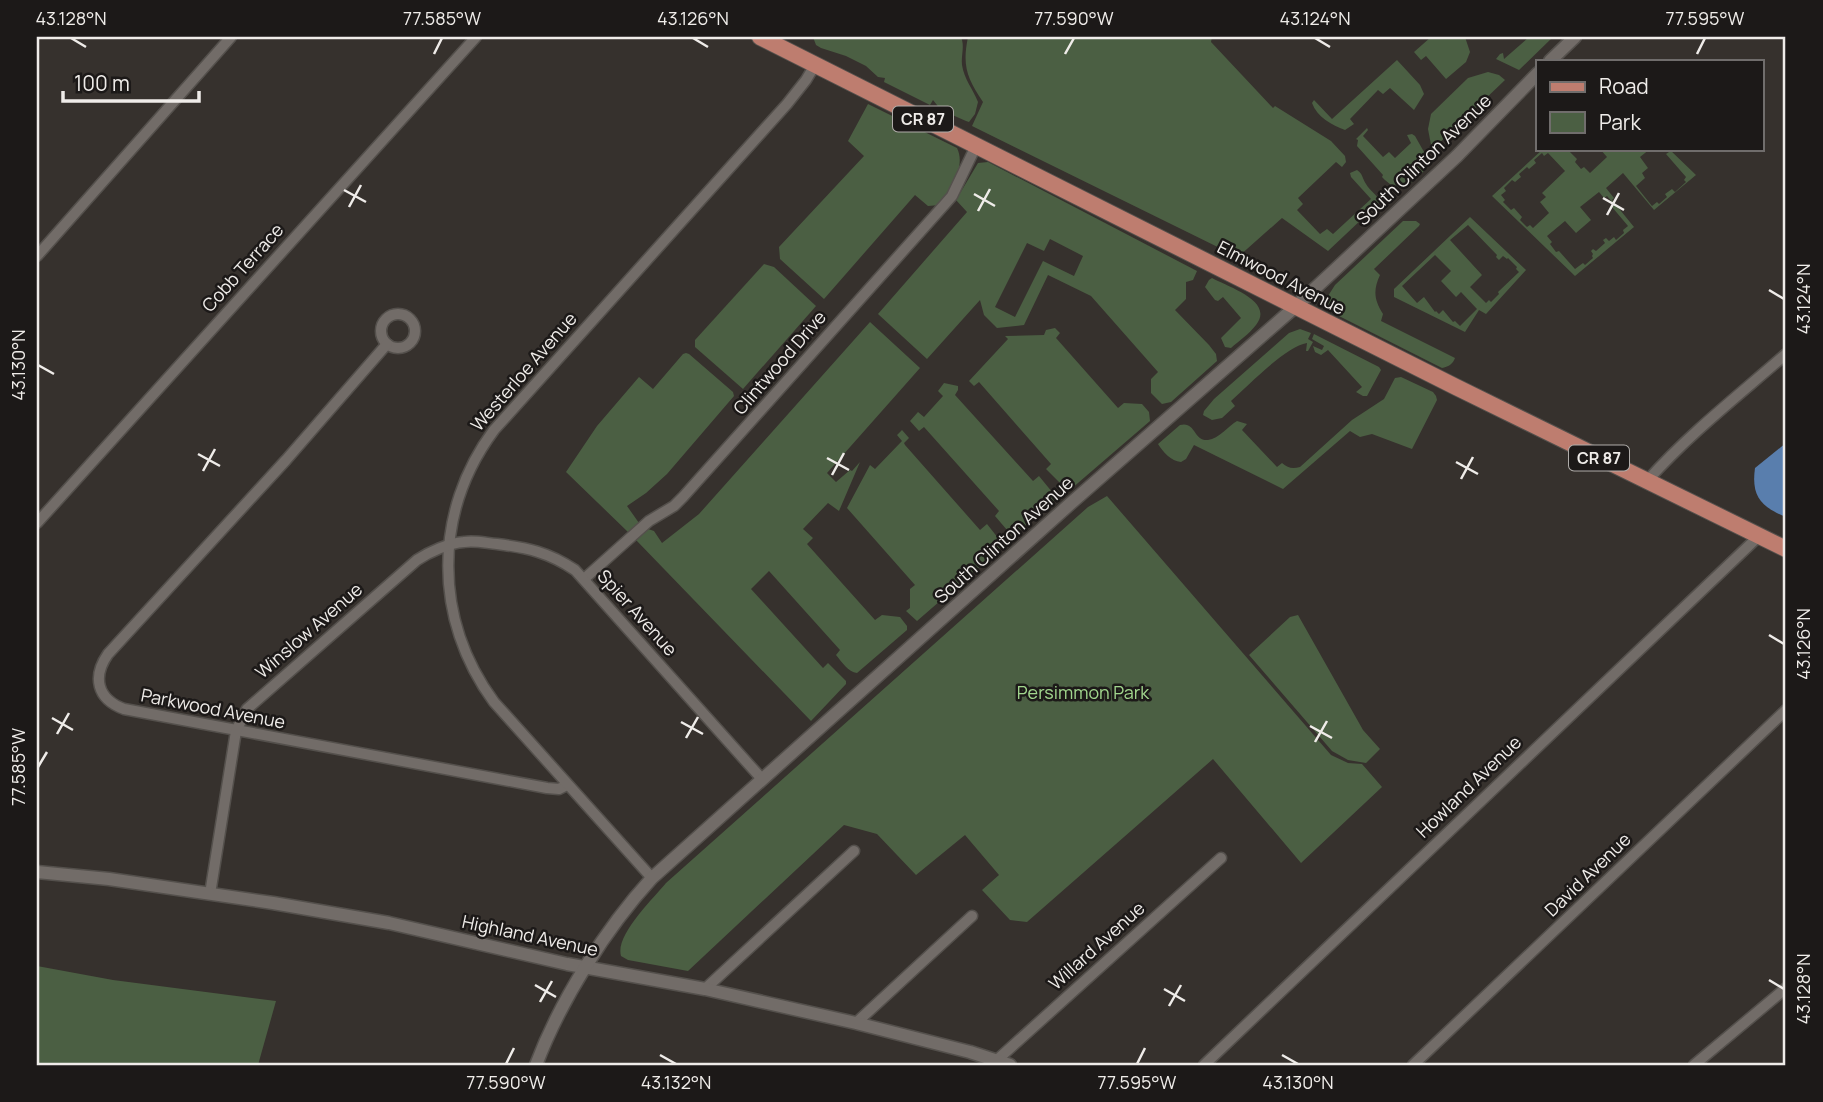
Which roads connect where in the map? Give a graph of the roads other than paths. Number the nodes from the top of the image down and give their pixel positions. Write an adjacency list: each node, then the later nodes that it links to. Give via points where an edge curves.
1 (231, 37): 9 (street)
2 (476, 37): 14 (street, Cobb Terrace)
3 (760, 37): 6 (main road, Elmwood Avenue / CR 87)
4 (1575, 37): 5 (street)
5 (1551, 60)
6 (815, 65): 8 (main road, Elmwood Avenue / CR 87); 16 (street, Westerloe Avenue, via 787,104 494,430 464,481)
7 (1536, 75): 10 (street, South Clinton Avenue, via 1452,161)
8 (976, 146): 10 (main road, Elmwood Avenue / CR 87); 18 (street, Clintwood Drive, via 952,196 737,438 674,506 649,521)
9 (37, 256)
10 (1295, 307): 13 (main road, Elmwood Avenue / CR 87); 21 (street, South Clinton Avenue)
11 (387, 344): 20 (street, Parkwood Avenue, via 101,665 99,686 119,707)
12 (1786, 354): 13 (street)
13 (1648, 481): 15 (main road, Elmwood Avenue / CR 87)
14 (37, 523)
15 (1759, 536): 17 (main road, Elmwood Avenue / CR 87); 36 (street, Howland Avenue)
16 (448, 546): 18 (street, Spier Avenue, via 472,541 534,550 561,561); 20 (street, Winslow Avenue, via 417,560 253,703); 22 (street, Westerloe Avenue, via 454,611 476,676)
17 (1786, 549)
18 (584, 579): 21 (street, Spier Avenue)
19 (1786, 710): 37 (street, David Avenue)
20 (236, 731): 22 (street, Parkwood Avenue, via 547,789); 27 (street, Winslow Avenue)
21 (761, 778): 26 (street, South Clinton Avenue)
22 (567, 785): 26 (street, Westerloe Avenue)
23 (854, 851): 31 (street)
24 (1221, 858): 33 (street, Willard Avenue)
25 (37, 872): 27 (street, Highland Avenue)
26 (652, 878): 29 (street, South Clinton Avenue)
27 (210, 894): 29 (street, Highland Avenue, via 389,923)
28 (972, 916): 32 (street)
29 (586, 967): 31 (street, Highland Avenue); 34 (street, South Clinton Avenue)
30 (1786, 988): 38 (street)
31 (705, 989): 32 (street, Highland Avenue)
32 (856, 1023): 33 (street, Highland Avenue)
33 (997, 1060): 35 (street, Highland Avenue)
34 (536, 1065)
35 (1010, 1065)
36 (1204, 1065)
37 (1413, 1065)
38 (1694, 1065)

